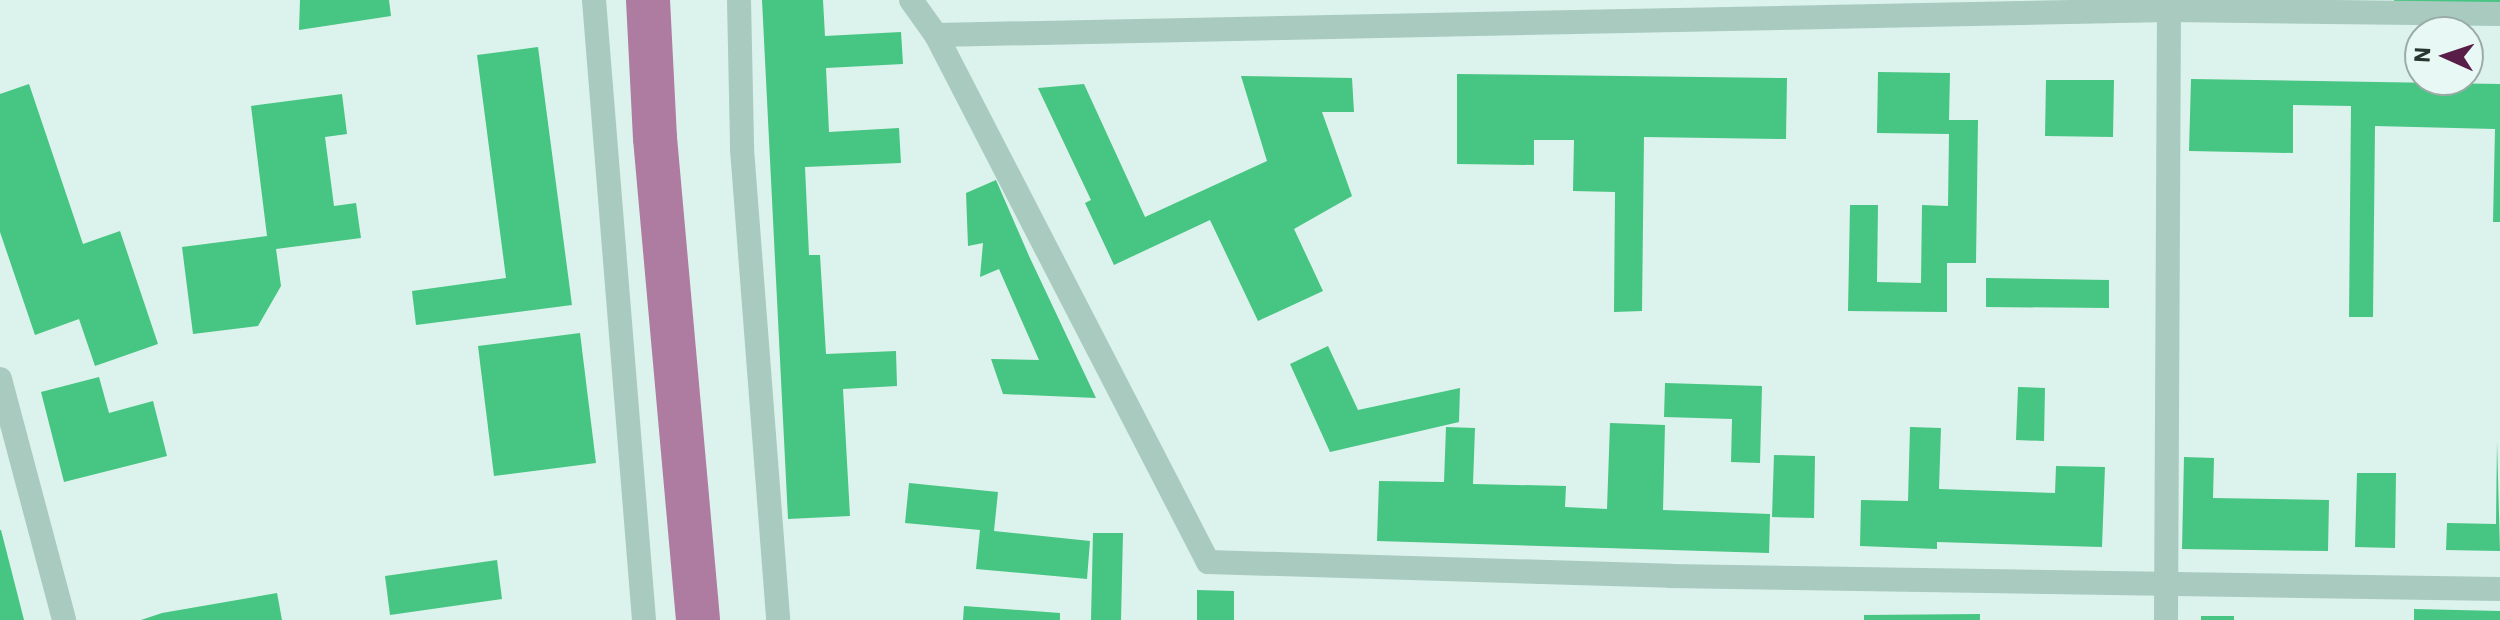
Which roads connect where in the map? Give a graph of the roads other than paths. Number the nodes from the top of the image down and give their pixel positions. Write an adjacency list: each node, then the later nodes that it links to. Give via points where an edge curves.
1 (594, 0): 11 (street)
2 (739, 0): 12 (street, via 742,149)
3 (911, 0): 6 (street)
4 (2169, 5): 5 (street); 6 (street); 8 (street)
5 (2500, 14)
6 (936, 35): 8 (street, via 1208,562)
7 (0, 379): 10 (street)
8 (2165, 585): 9 (street); 13 (street)
9 (2500, 589)
10 (64, 620)
11 (644, 620)
12 (778, 620)
13 (2166, 620)

